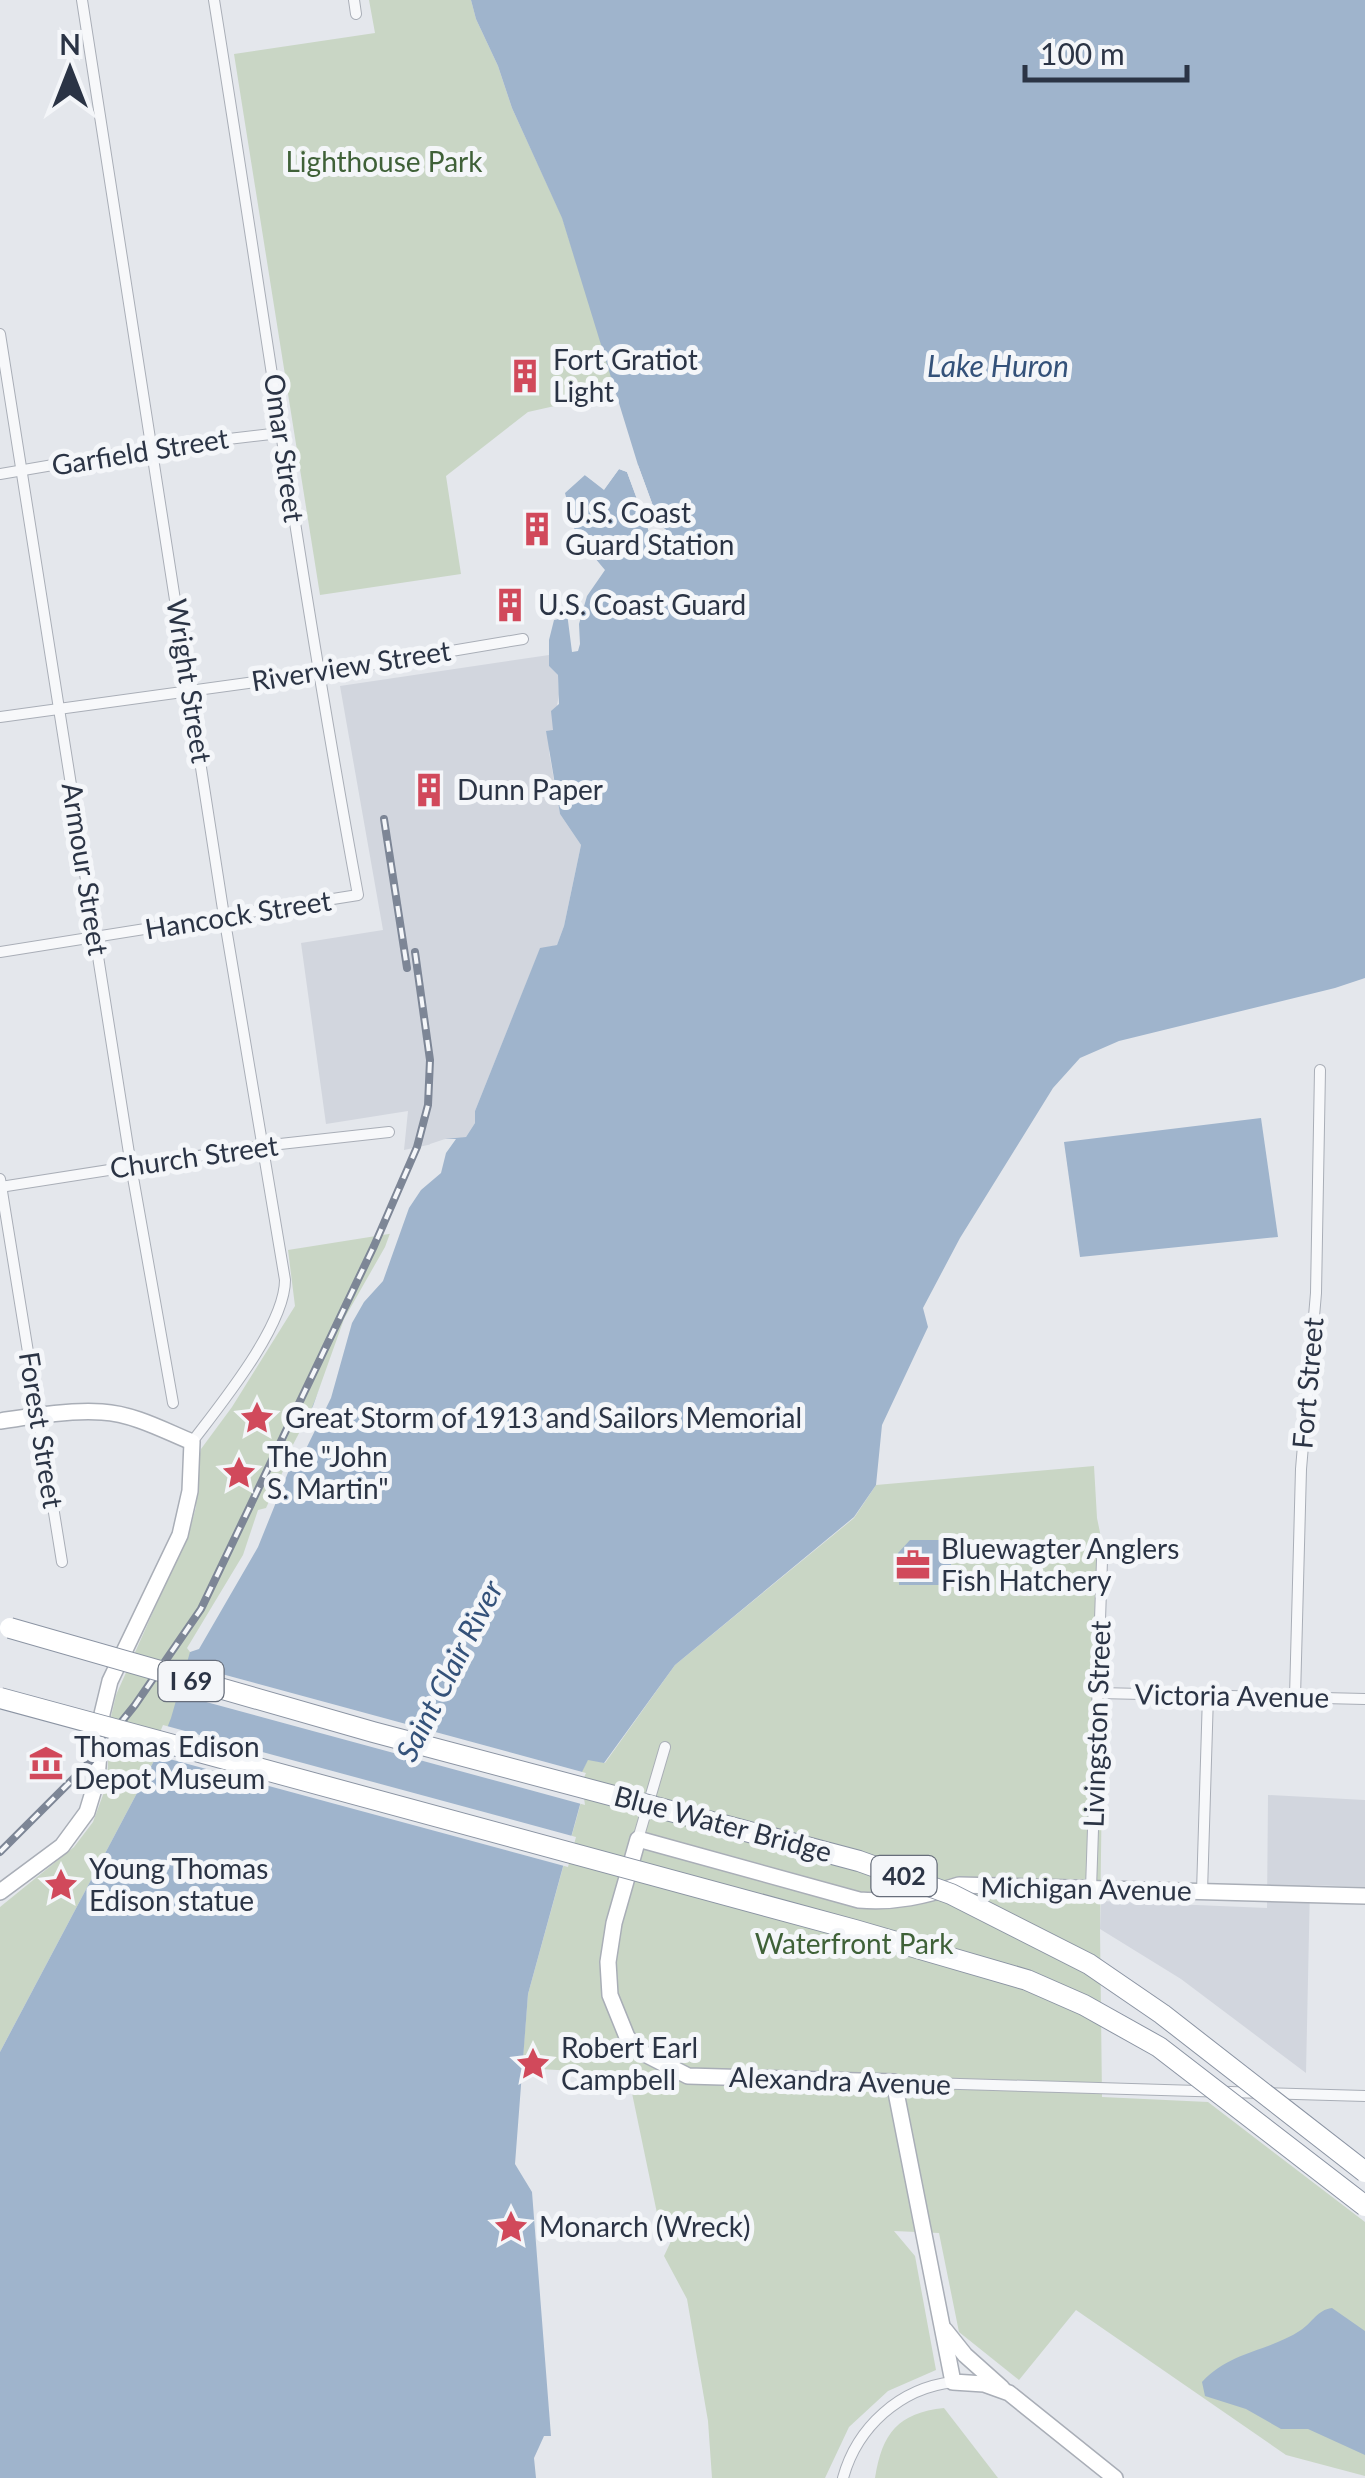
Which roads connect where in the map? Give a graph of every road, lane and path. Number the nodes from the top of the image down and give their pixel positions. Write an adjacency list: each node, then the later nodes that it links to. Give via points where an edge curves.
1 (82, 0): 7 (street, Wright Street)
2 (214, 0): 6 (street, Omar Street)
3 (354, 0): 4 (street)
4 (356, 14)
5 (0, 334): 8 (street, Armour Street)
6 (280, 432): 7 (street, Garfield Street); 11 (street, Omar Street)
7 (152, 448): 8 (street, Garfield Street); 12 (street, Wright Street)
8 (23, 470): 9 (street, Garfield Street); 13 (street, Armour Street)
9 (0, 474)
10 (523, 639): 11 (street, Riverview Street)
11 (321, 673): 12 (street, Riverview Street); 15 (street, Omar Street)
12 (191, 689): 13 (street, Riverview Street); 16 (street, Wright Street)
13 (58, 707): 14 (street, Riverview Street); 17 (street, Armour Street)
14 (0, 717)
15 (358, 896): 16 (street, Hancock Street)
16 (224, 916): 17 (street, Hancock Street); 21 (street, Wright Street)
17 (96, 938): 18 (street, Hancock Street); 22 (street, Armour Street)
18 (0, 952)
19 (1320, 1070): 33 (street, Fort Street, via 1316,1293 1301,1468)
20 (389, 1132): 21 (street, Church Street)
21 (262, 1146): 22 (street, Church Street); 27 (street, Wright Street, via 285,1298 254,1356)
22 (132, 1166): 23 (street, Church Street); 24 (street, Armour Street)
23 (0, 1184): 25 (street, Forest Street)
24 (173, 1402)
25 (38, 1417): 26 (street); 27 (street, via 104,1412); 29 (street, Forest Street)
26 (0, 1421)
27 (192, 1442): 41 (street, via 188,1509 110,1681 94,1790 62,1846)
28 (1102, 1560): 31 (street, Livingston Street)
29 (62, 1562)
30 (10, 1628): 36 (highway, Blue Water Bridge / I 69, bridge)
31 (1099, 1693): 32 (street, Victoria Avenue); 40 (street, Livingston Street)
32 (1208, 1696): 33 (street, Victoria Avenue); 42 (street)
33 (1294, 1697): 35 (street, Victoria Avenue)
34 (0, 1698): 38 (highway, I 69, bridge)
35 (1365, 1700)
36 (373, 1732): 46 (highway, Blue Water Bridge / 402, bridge, via 859,1861 951,1894 1062,1948 1124,1988)
37 (665, 1748): 39 (street, Alexandra Avenue)
38 (338, 1792): 47 (highway, 402, bridge, via 855,1930 1056,1992 1159,2048)
39 (638, 1839): 40 (street, Michigan Avenue, via 859,1900 900,1902 959,1886); 44 (street, Alexandra Avenue, via 608,1962 610,1995 627,2037 641,2052 688,2076)
40 (1091, 1889): 42 (street, Michigan Avenue)
41 (0, 1892)
42 (1202, 1892): 43 (street, Michigan Avenue)
43 (1365, 1896)
44 (894, 2082): 45 (street, Alexandra Avenue); 48 (street)
45 (1365, 2096)
46 (1365, 2172)
47 (1365, 2206)
48 (942, 2327): 49 (street); 50 (street)
49 (953, 2382): 50 (street); 51 (street, via 919,2391 881,2414 859,2441)
50 (1008, 2393): 52 (street)
51 (843, 2478)
52 (1114, 2478)

